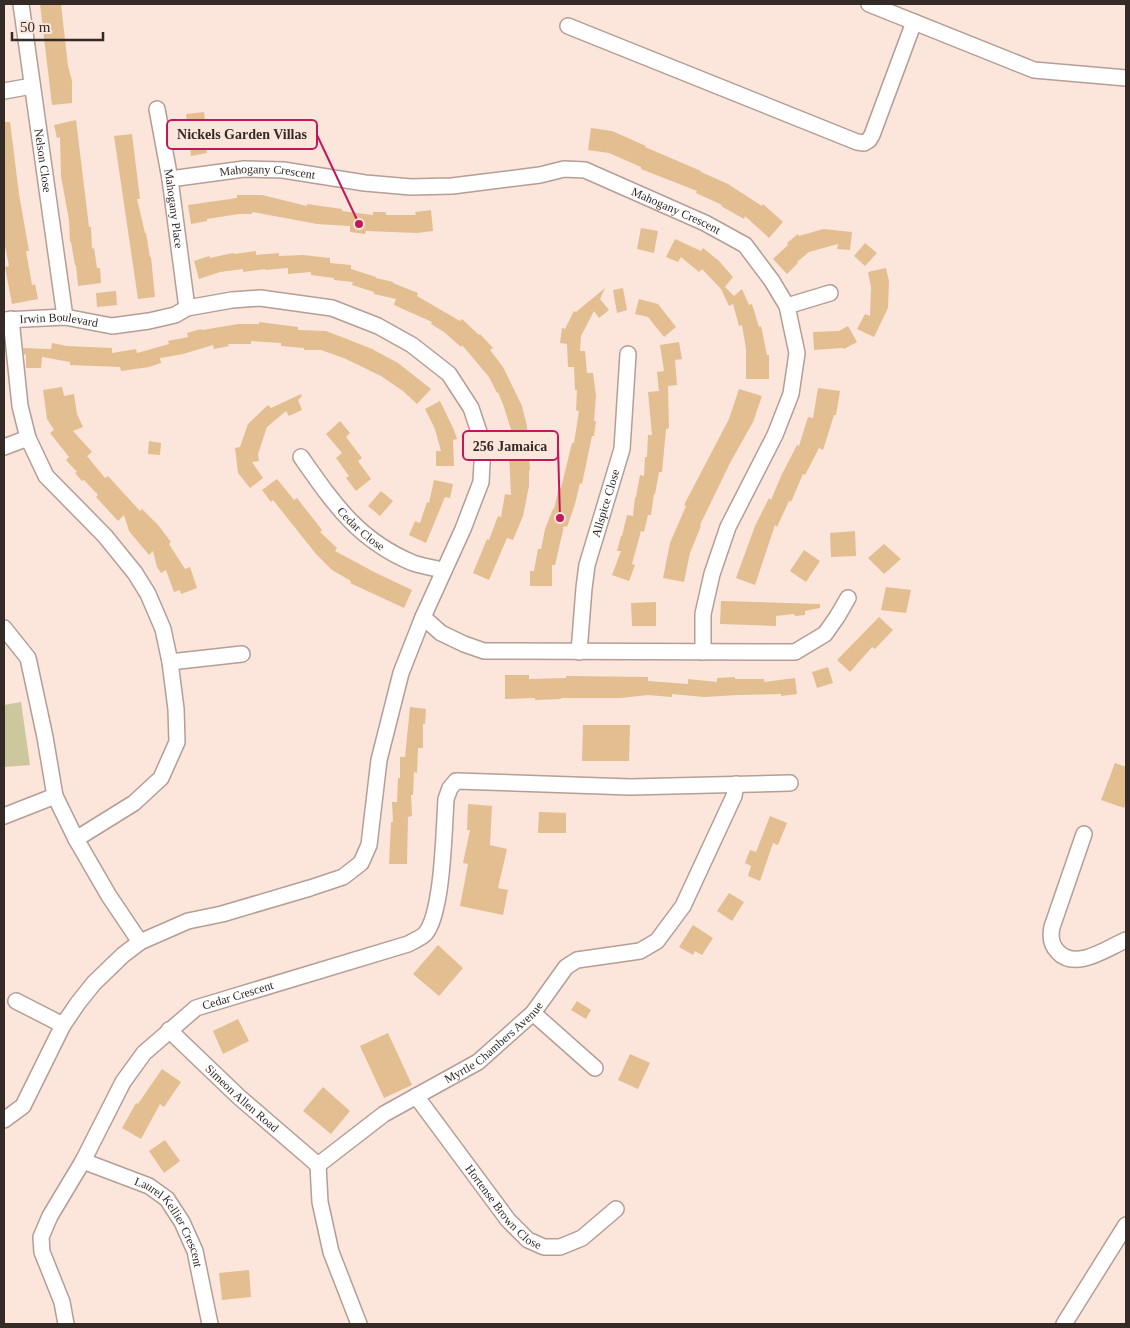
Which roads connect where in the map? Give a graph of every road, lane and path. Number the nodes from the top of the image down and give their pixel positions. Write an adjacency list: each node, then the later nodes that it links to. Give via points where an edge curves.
1 (21, 4): 6 (street, Nelson Close)
2 (870, 4): 3 (street)
3 (914, 22): 4 (street, via 872,134 864,144); 5 (street, via 1034,70)
4 (568, 26)
5 (1126, 78)
6 (32, 86): 7 (street); 13 (street, Nelson Close)
7 (4, 91)
8 (158, 109): 9 (street, Mahogany Place)
9 (170, 179): 11 (street, Mahogany Crescent, via 244,169 283,170 365,183 436,187 540,175 564,169 586,170 745,245); 12 (street, Mahogany Place)
10 (830, 293): 11 (street)
11 (787, 306): 24 (street, Mahogany Crescent, via 797,353 791,394 775,435 725,536 712,574 703,614)
12 (187, 308): 13 (street, Irwin Boulevard, via 175,315 112,326); 19 (street, Irwin Boulevard, via 260,298 332,308 378,326 412,345 449,374 471,408 484,444 481,482)
13 (65, 317): 14 (street, Irwin Boulevard)
14 (7, 320): 16 (street)
15 (628, 354): 23 (street, Allspice Close, via 622,449 587,565)
16 (28, 438): 17 (street); 26 (street, via 46,476 135,573 163,629)
17 (4, 448)
18 (302, 457): 19 (street, Cedar Close, via 351,523 375,543 413,563)
19 (443, 570): 21 (street, Irwin Boulevard)
20 (848, 598): 24 (street, via 824,634 794,652)
21 (423, 617): 23 (street, via 441,633 484,652); 34 (street, Irwin Boulevard, via 401,672 379,760 369,845 361,863 343,877 188,921)
22 (4, 628): 29 (street, via 28,658)
23 (579, 652): 24 (street)
24 (703, 652)
25 (242, 654): 26 (street)
26 (170, 662): 32 (street, via 177,742 161,778 134,803)
27 (790, 783): 28 (street)
28 (736, 784): 36 (street, Myrtle Chambers Avenue, via 734,796 682,906 658,941 640,951 576,960 566,967); 38 (street, Cedar Crescent, via 630,787 456,781 446,800 441,884 432,920 424,934 408,944 196,1008)
29 (55, 796): 30 (street); 32 (street)
30 (4, 816)
31 (1084, 834): 33 (street, via 1052,927 1052,943 1062,956 1077,960)
32 (76, 839): 34 (street)
33 (1126, 940)
34 (140, 942): 37 (street, Irwin Boulevard, via 94,983)
35 (16, 1001): 37 (street)
36 (533, 1013): 39 (street); 40 (street, Myrtle Chambers Avenue, via 478,1062)
37 (63, 1026): 41 (street, Irwin Boulevard, via 23,1106)
38 (169, 1030): 42 (street, Cedar Crescent, via 144,1052 124,1082); 43 (street, Simeon Allen Road, via 239,1097)
39 (595, 1068)
40 (416, 1096): 43 (street, Myrtle Chambers Avenue, via 384,1114); 44 (street, Hortense Brown Close, via 508,1220 528,1240 544,1247 560,1247 582,1238)
41 (4, 1120)
42 (83, 1161): 46 (street, Cedar Crescent, via 41,1237 42,1252 62,1302); 47 (street, Laurel Kellier Crescent, via 149,1186 167,1198 195,1251)
43 (318, 1164): 48 (street, via 320,1202 331,1252)
44 (616, 1209)
45 (1126, 1225): 49 (street)
46 (66, 1324)
47 (210, 1324)
48 (359, 1324)
49 (1064, 1324)

